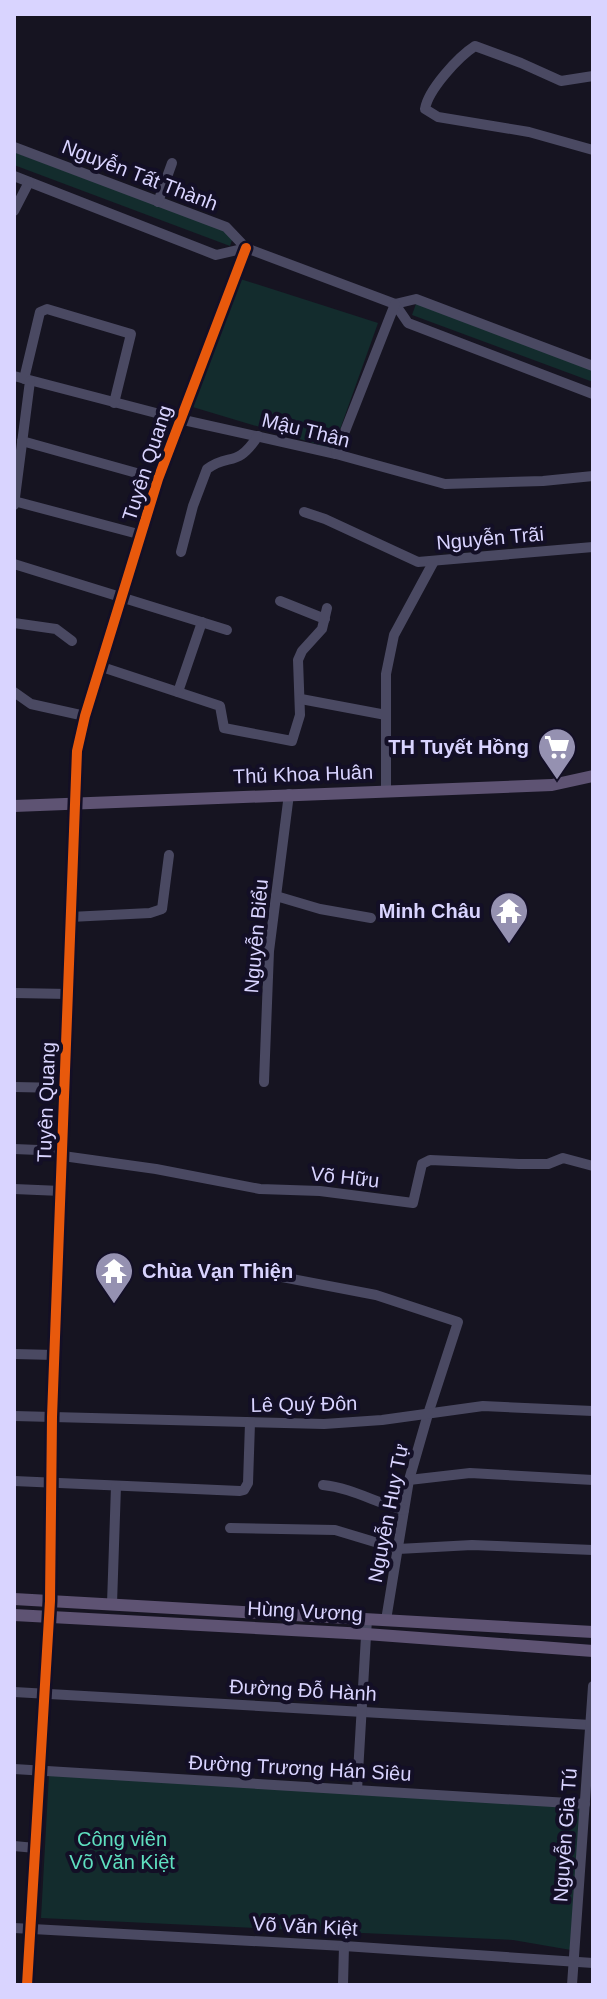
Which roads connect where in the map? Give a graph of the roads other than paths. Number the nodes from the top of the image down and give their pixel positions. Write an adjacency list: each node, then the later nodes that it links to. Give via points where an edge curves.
1 (593, 76): 3 (street, via 561,81 475,46 435,84 425,109 438,117 529,132)
2 (14, 147): 7 (street, Nguyễn Tất Thành)
3 (593, 150)
4 (172, 163): 7 (street)
5 (14, 176): 6 (street, Nguyễn Tất Thành)
6 (29, 182): 8 (street); 9 (street, Nguyễn Tất Thành, via 216,255)
7 (158, 202): 9 (street, Nguyễn Tất Thành, via 226,227)
8 (14, 211)
9 (246, 248): 10 (street, Nguyễn Tất Thành); 15 (street, Tuyên Quang)
10 (395, 304): 11 (street, Nguyễn Tất Thành, via 416,299); 13 (street, Nguyễn Tất Thành, via 408,323); 18 (street)
11 (593, 366)
12 (23, 378): 14 (street, Mậu Thân); 14 (street, via 40,312 47,309 131,334); 17 (street)
13 (593, 394)
14 (114, 403): 15 (street, Mậu Thân)
15 (179, 419): 16 (street, Mậu Thân); 20 (street, Tuyên Quang)
16 (258, 436): 18 (street, Mậu Thân); 25 (street, via 237,460 212,465 203,475)
17 (22, 441): 20 (street); 21 (street)
18 (336, 454): 19 (street, Mậu Thân, via 445,484)
19 (593, 476)
20 (158, 479): 23 (street, Tuyên Quang)
21 (14, 503): 23 (street)
22 (304, 512): 26 (street, Nguyễn Trãi, via 418,562)
23 (142, 535): 28 (street, Tuyên Quang)
24 (593, 547): 26 (street, Nguyễn Trãi)
25 (181, 552)
26 (434, 561): 38 (street, via 394,635 386,674)
27 (14, 564): 28 (street)
28 (123, 598): 30 (street); 34 (street, Tuyên Quang)
29 (280, 601): 37 (street, via 326,613 322,629 298,660)
30 (202, 622): 32 (street); 36 (street)
31 (14, 623): 33 (street, via 56,629)
32 (227, 630)
33 (72, 641)
34 (102, 667): 36 (street); 39 (street, Tuyên Quang)
35 (14, 692): 39 (street, via 31,704)
36 (178, 692): 37 (street, via 220,706 224,728 292,741)
37 (301, 699): 38 (street)
38 (386, 715): 41 (street)
39 (85, 716): 43 (street, Tuyên Quang, via 76,763)
40 (593, 776): 41 (main road, Thủ Khoa Huân, via 552,785)
41 (386, 791): 42 (main road, Thủ Khoa Huân)
42 (289, 794): 43 (main road, Thủ Khoa Huân); 46 (street, Nguyễn Biểu)
43 (76, 805): 44 (main road, Thủ Khoa Huân); 47 (street, Tuyên Quang)
44 (14, 806)
45 (169, 855): 47 (street, via 162,909)
46 (276, 896): 48 (street); 51 (street, Nguyễn Biểu)
47 (70, 917): 50 (street, Tuyên Quang)
48 (371, 918)
49 (14, 993): 50 (street)
50 (69, 994): 53 (street, Tuyên Quang)
51 (264, 1082)
52 (14, 1087): 53 (street)
53 (65, 1088): 55 (street, Tuyên Quang)
54 (14, 1149): 55 (street)
55 (63, 1154): 56 (street, Võ Hữu, via 260,1189 413,1203 422,1164 430,1160 548,1164 563,1158); 58 (street, Tuyên Quang)
56 (593, 1166)
57 (14, 1189): 58 (street)
58 (61, 1191): 61 (street, Tuyên Quang)
59 (250, 1271): 63 (street, Nguyễn Huy Tự, via 376,1295 458,1322)
60 (14, 1354): 61 (street)
61 (55, 1355): 65 (street, Tuyên Quang)
62 (593, 1411): 63 (street, Lê Quý Đôn, via 483,1406)
63 (428, 1414): 66 (street, Lê Quý Đôn, via 355,1422); 67 (street, Nguyễn Huy Tự)
64 (14, 1416): 65 (street, Lê Quý Đôn)
65 (52, 1417): 66 (street, Lê Quý Đôn); 70 (street, Tuyên Quang)
66 (250, 1423): 72 (street, via 244,1490)
67 (409, 1480): 68 (street, via 470,1473); 73 (street, Nguyễn Huy Tự)
68 (593, 1480)
69 (14, 1481): 70 (street)
70 (51, 1482): 72 (street); 78 (street, Tuyên Quang)
71 (323, 1485): 73 (street)
72 (116, 1486): 79 (street)
73 (404, 1510): 75 (street, Nguyễn Huy Tự)
74 (230, 1528): 75 (street, via 335,1530)
75 (398, 1549): 76 (street, via 472,1545); 83 (street, Nguyễn Huy Tự)
76 (593, 1550)
77 (14, 1599): 78 (main road, Hùng Vương)
78 (50, 1601): 79 (main road, Hùng Vương); 81 (street, Tuyên Quang)
79 (112, 1604): 82 (main road, Hùng Vương)
80 (14, 1615): 81 (main road, Hùng Vương)
81 (49, 1617): 85 (main road, Hùng Vương); 89 (street, Tuyên Quang)
82 (367, 1619): 83 (main road, Hùng Vương); 85 (street)
83 (386, 1620): 84 (main road, Hùng Vương)
84 (593, 1632)
85 (366, 1634): 86 (main road, Hùng Vương); 90 (street)
86 (593, 1651)
87 (593, 1686): 91 (street, Nguyễn Gia Tú)
88 (14, 1692): 89 (street, Đường Đỗ Hành)
89 (45, 1693): 90 (street, Đường Đỗ Hành); 93 (street, Tuyên Quang)
90 (362, 1712): 91 (street, Đường Đỗ Hành); 94 (street)
91 (591, 1725): 95 (street, Nguyễn Gia Tú)
92 (14, 1769): 93 (street, Đường Trương Hán Siêu)
93 (40, 1771): 94 (street, Đường Trương Hán Siêu); 97 (street, Tuyên Quang)
94 (357, 1790): 95 (street, Đường Trương Hán Siêu)
95 (585, 1804): 101 (street, Nguyễn Gia Tú)
96 (14, 1846): 97 (street)
97 (35, 1848): 99 (street, Tuyên Quang)
98 (14, 1928): 99 (street, Võ Văn Kiệt)
99 (30, 1929): 100 (street, Võ Văn Kiệt); 103 (street, Tuyên Quang)
100 (344, 1946): 101 (street, Võ Văn Kiệt); 104 (street)
101 (574, 1961): 102 (street, Võ Văn Kiệt); 105 (street, Nguyễn Gia Tú)
102 (593, 1963)
103 (27, 1985)
104 (343, 1985)
105 (572, 1985)

